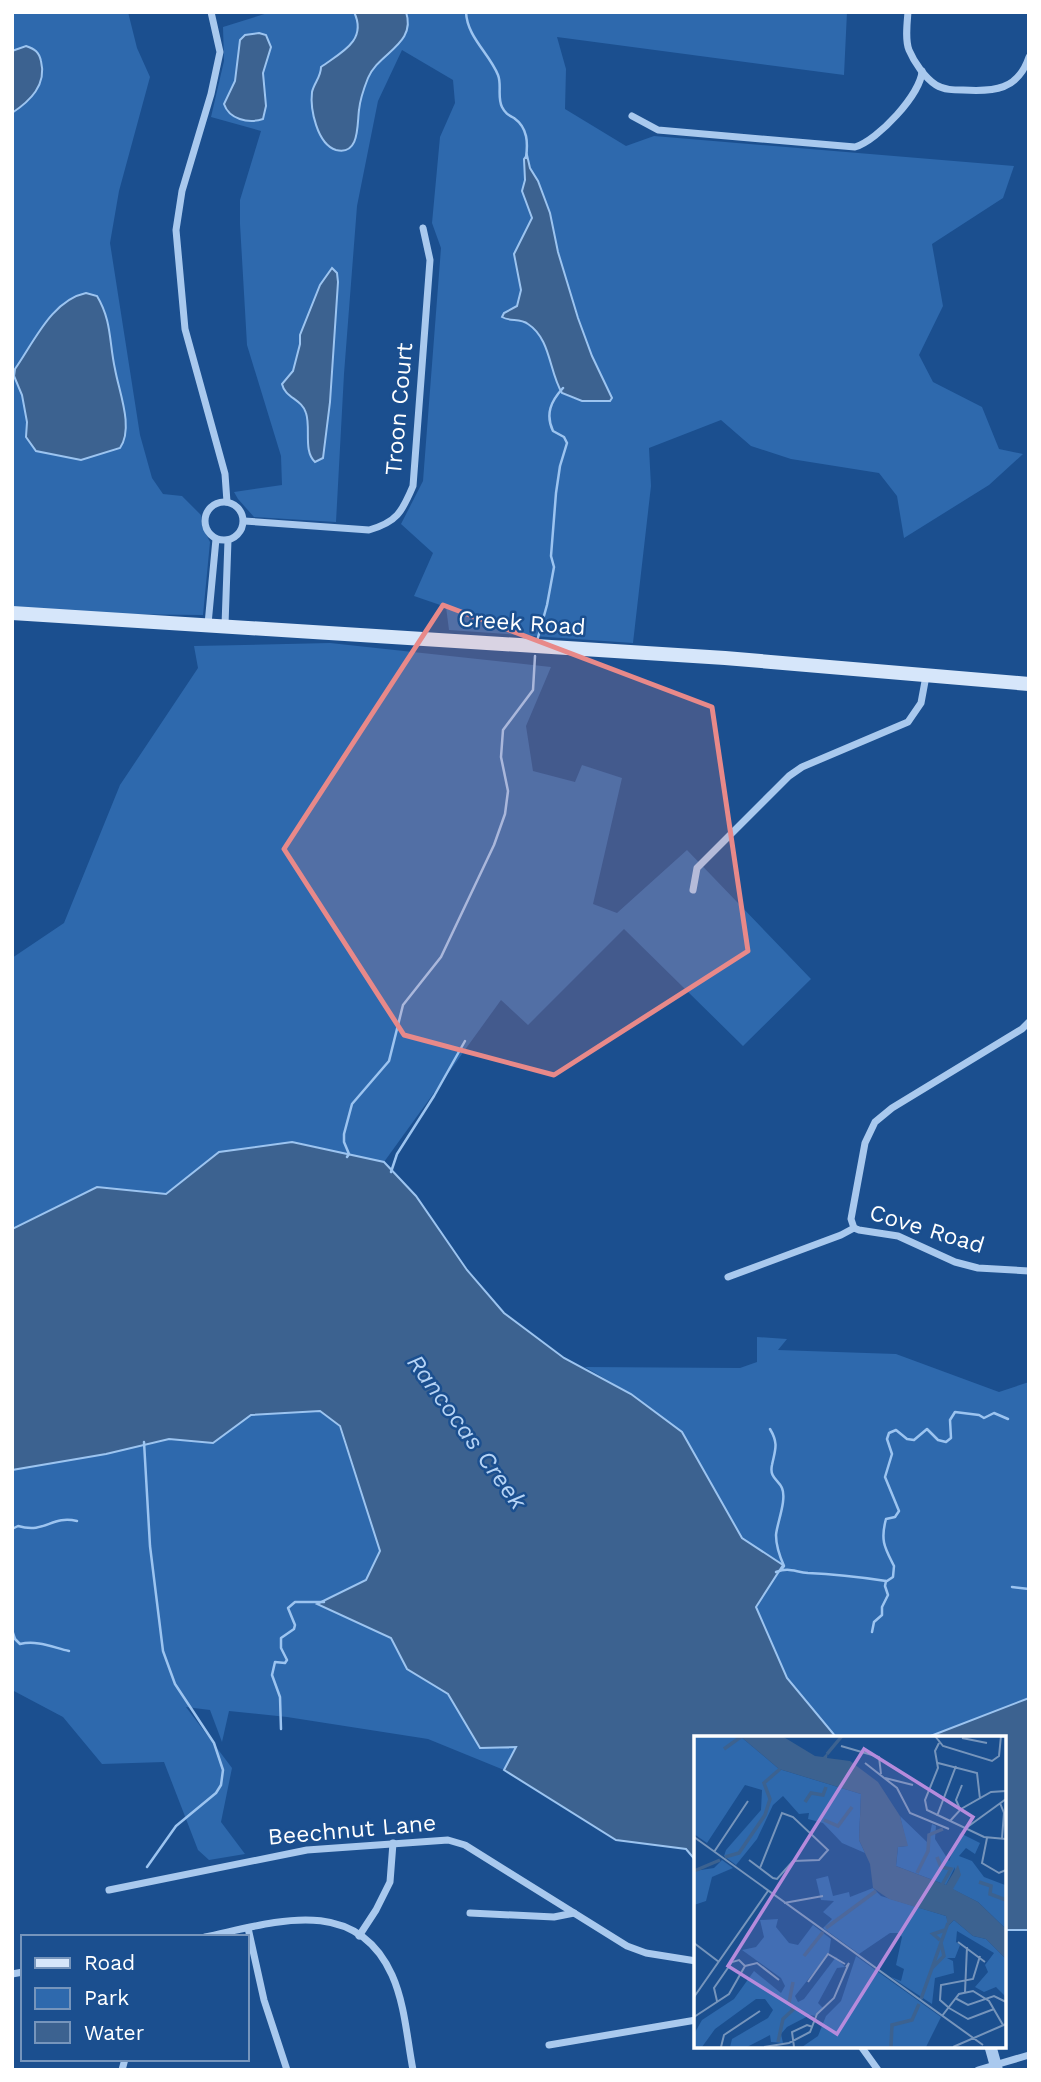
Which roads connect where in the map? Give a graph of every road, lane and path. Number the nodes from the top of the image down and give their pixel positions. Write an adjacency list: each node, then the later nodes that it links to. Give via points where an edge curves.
1 (211, 12): 7 (street, via 220,52 182,191 176,230 185,329 225,474)
2 (908, 12): 4 (street, via 908,49)
3 (1029, 57): 4 (street, via 1024,72 996,90 951,90 936,85)
4 (922, 71): 5 (street, via 919,85 880,133 855,147 658,130)
5 (632, 116)
6 (423, 228): 8 (street, Troon Court, via 430,260 413,486 403,510 384,526 369,530)
7 (227, 502): 8 (street, via 240,509); 9 (street, via 213,505 206,516 207,529)
8 (244, 521): 10 (street, via 240,532)
9 (216, 539): 10 (street); 12 (street)
10 (228, 540): 13 (street)
11 (12, 612): 12 (main road, Creek Road)
12 (208, 624): 13 (main road, Creek Road)
13 (225, 625): 14 (main road, Creek Road)
14 (926, 675): 15 (main road, Creek Road); 16 (street, via 921,703 908,722 789,776 696,869)
15 (1029, 684)
16 (693, 890)
17 (1029, 1022): 18 (street, Cove Road, via 876,1122 866,1143 853,1201)
18 (854, 1227): 19 (street, Cove Road, via 898,1236 978,1268); 20 (street)
19 (1029, 1271)
20 (729, 1277)
21 (393, 1843): 22 (street, Beechnut Lane, via 307,1850); 24 (street, Beechnut Lane, via 460,1843); 27 (street, via 390,1882)
22 (109, 1890)
23 (470, 1913): 24 (street, via 554,1917)
24 (575, 1913): 28 (street, Beechnut Lane, via 637,1950)
25 (248, 1928): 26 (street); 27 (street, via 314,1919); 35 (street, via 264,2000)
26 (215, 1935)
27 (359, 1936): 36 (street, via 378,1952 393,1976)
28 (694, 1961)
29 (694, 2020): 30 (street)
30 (549, 2045)
31 (861, 2047): 37 (street)
32 (991, 2047): 34 (street)
33 (1029, 2055): 34 (street)
34 (997, 2067): 38 (street)
35 (287, 2070)
36 (413, 2070)
37 (878, 2070)
38 (978, 2070)

